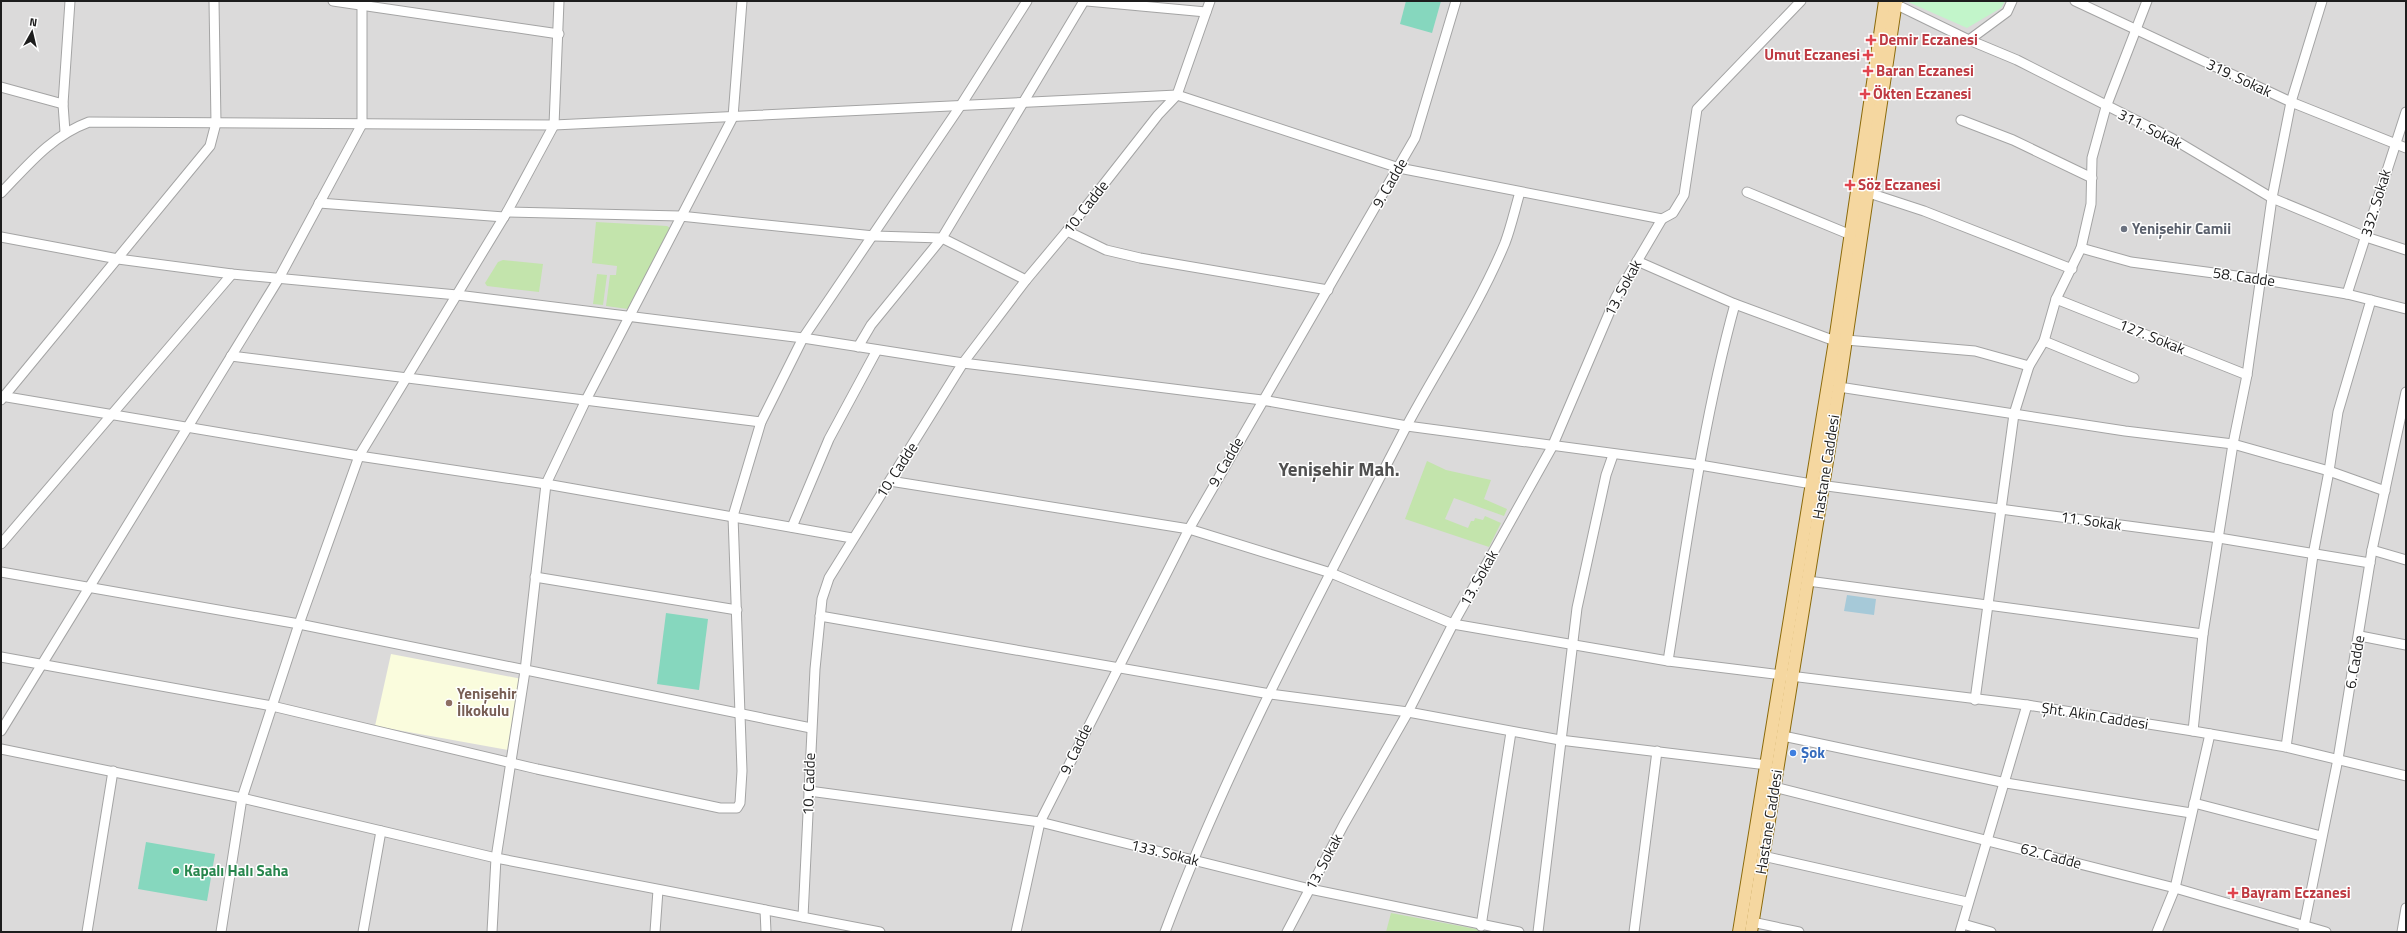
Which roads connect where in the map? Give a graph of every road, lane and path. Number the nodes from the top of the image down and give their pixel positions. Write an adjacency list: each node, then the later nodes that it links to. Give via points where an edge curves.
1 (70, 1): 25 (street)
2 (214, 1): 31 (street)
3 (333, 1): 16 (street)
4 (559, 1): 19 (street)
5 (742, 1): 29 (street)
6 (1027, 1): 26 (street)
7 (1085, 1): 17 (street); 23 (street)
8 (1210, 1): 17 (street)
9 (1456, 1): 37 (street, 9. Cadde, via 1415,138)
10 (1801, 1): 47 (street, via 1698,109 1684,195 1673,214)
11 (2012, 1): 20 (street, via 2007,12)
12 (2075, 1): 18 (street, 319. Sokak)
13 (2147, 1): 18 (street)
14 (2322, 1): 24 (street)
15 (1892, 2): 20 (street, 311. Sokak); 42 (main road, Hastane Caddesi); 49 (main road, Hastane Caddesi)
16 (362, 3): 19 (street); 32 (street)
17 (1206, 12): 22 (street)
18 (2135, 29): 24 (street, 319. Sokak); 27 (street)
19 (559, 34): 33 (street)
20 (1969, 40): 27 (street, 311. Sokak, via 2017,60)
21 (1, 87): 25 (street)
22 (1177, 95): 23 (street); 37 (street); 48 (street, 10. Cadde, via 1158,115)
23 (1025, 102): 26 (street); 53 (street)
24 (2291, 102): 35 (street, 319. Sokak); 43 (street)
25 (63, 104): 34 (street)
26 (961, 105): 29 (street); 50 (street)
27 (2106, 107): 38 (street, via 2092,158); 43 (street, 311. Sokak, via 2173,139)
28 (2406, 112): 35 (street, 332. Sokak)
29 (733, 117): 33 (street); 46 (street)
30 (1961, 120): 38 (street, via 2013,140)
31 (216, 122): 32 (street); 34 (street, via 89,122); 56 (street, via 210,146)
32 (362, 124): 33 (street); 44 (street)
33 (554, 125): 45 (street)
34 (65, 132): 41 (street, via 46,146)
35 (2394, 144): 36 (street, 319. Sokak); 52 (street, 332. Sokak)
36 (2406, 148)
37 (1399, 168): 39 (street); 63 (street, 9. Cadde)
38 (2092, 178): 54 (street, via 2091,204)
39 (1520, 192): 47 (street); 91 (street, via 1505,242 1483,289)
40 (1747, 192): 49 (street)
41 (1, 193)
42 (1868, 193): 58 (street, via 1924,210); 72 (main road, Hastane Caddesi)
43 (2272, 198): 52 (street, 311. Sokak); 60 (street)
44 (319, 203): 45 (street); 61 (street)
45 (505, 214): 46 (street); 65 (street)
46 (680, 216): 50 (street); 70 (street)
47 (1662, 219): 57 (street, 13. Sokak)
48 (1068, 231): 62 (street, 10. Cadde); 63 (street, via 1106,250 1140,258)
49 (1851, 235): 72 (main road, Hastane Caddesi)
50 (874, 236): 53 (street); 71 (street)
51 (1, 237): 56 (street, 11. Sokak)
52 (2366, 237): 55 (street, 311. Sokak); 64 (street, 332. Sokak)
53 (942, 238): 62 (street); 74 (street, via 871,325)
54 (2081, 248): 58 (street); 60 (street, 58. Cadde, via 2131,262)
55 (2406, 250)
56 (118, 259): 59 (street, 11. Sokak); 84 (street)
57 (1638, 261): 68 (street); 94 (street, 13. Sokak, via 1616,297)
58 (2072, 269): 66 (street)
59 (232, 274): 61 (street, 11. Sokak); 88 (street)
60 (2259, 279): 64 (street, 58. Cadde); 79 (street)
61 (278, 280): 65 (street, 11. Sokak); 76 (street)
62 (1026, 280): 77 (street, 10. Cadde)
63 (1328, 290): 86 (street, 9. Cadde)
64 (2347, 294): 67 (street, 58. Cadde)
65 (457, 295): 70 (street, 11. Sokak); 81 (street)
66 (2056, 299): 73 (street); 79 (street, 127. Sokak)
67 (2371, 300): 69 (street, 58. Cadde); 98 (street, via 2338,412)
68 (1735, 304): 72 (street); 97 (street, via 1722,349)
69 (2406, 308)
70 (630, 318): 71 (street, 11. Sokak); 85 (street)
71 (803, 338): 74 (street, 11. Sokak); 90 (street)
72 (1841, 340): 78 (street, via 1975,351); 82 (main road, Hastane Caddesi); 101 (main road, Hastane Caddesi)
73 (2044, 341): 78 (street); 80 (street)
74 (858, 347): 75 (street, 11. Sokak)
75 (877, 350): 77 (street, 11. Sokak); 105 (street, via 829,440)
76 (231, 356): 81 (street); 92 (street)
77 (963, 363): 86 (street, 11. Sokak); 99 (street, 10. Cadde)
78 (2029, 366): 87 (street)
79 (2247, 375): 93 (street)
80 (2134, 378)
81 (405, 379): 85 (street); 96 (street)
82 (1839, 387): 87 (street); 101 (main road, Hastane Caddesi)
83 (2406, 392): 89 (street, 6. Cadde)
84 (2, 397): 88 (street)
85 (586, 400): 90 (street); 100 (street)
86 (1262, 400): 91 (street, 11. Sokak); 106 (street, 9. Cadde)
87 (2014, 414): 93 (street); 103 (street)
88 (113, 415): 92 (street); 109 (street)
89 (2403, 420): 102 (street, 6. Cadde)
90 (761, 422): 104 (street)
91 (1407, 426): 94 (street, 11. Sokak); 115 (street)
92 (186, 427): 96 (street); 118 (street)
93 (2233, 444): 98 (street); 108 (street)
94 (1552, 447): 95 (street, 11. Sokak); 123 (street, 13. Sokak)
95 (1613, 455): 97 (street, 11. Sokak); 126 (street, via 1606,475 1577,608)
96 (358, 456): 100 (street); 122 (street)
97 (1700, 465): 101 (street, 11. Sokak); 129 (street)
98 (2330, 471): 102 (street); 111 (street)
99 (890, 481): 106 (street, Şht. Akin Caddesi); 107 (street, 10. Cadde)
100 (546, 484): 104 (street); 116 (street)
101 (1817, 485): 103 (street, 11. Sokak); 117 (main road, Hastane Caddesi); 133 (main road, Hastane Caddesi)
102 (2385, 491): 110 (street, 6. Cadde)
103 (2001, 509): 108 (street, 11. Sokak); 119 (street)
104 (733, 516): 105 (street); 120 (street)
105 (792, 527): 107 (street)
106 (1188, 529): 115 (street, Şht. Akin Caddesi); 131 (street, 9. Cadde)
107 (852, 538): 121 (street, 10. Cadde, via 829,578)
108 (2219, 538): 111 (street, 11. Sokak); 124 (street)
109 (1, 544)
110 (2372, 550): 112 (street); 113 (street, 6. Cadde)
111 (2313, 555): 113 (street, 11. Sokak); 147 (street)
112 (2406, 560)
113 (2370, 563): 125 (street, 6. Cadde)
114 (1, 572): 118 (street)
115 (1331, 573): 123 (street, Şht. Akin Caddesi); 134 (street)
116 (536, 577): 120 (street); 132 (street)
117 (1808, 581): 119 (street); 133 (main road, Hastane Caddesi)
118 (87, 587): 122 (street); 130 (street)
119 (1989, 604): 124 (street); 135 (street)
120 (737, 610): 139 (street)
121 (820, 616): 131 (street); 140 (street, 10. Cadde)
122 (299, 624): 132 (street); 137 (street)
123 (1453, 624): 126 (street, Şht. Akin Caddesi); 138 (street, 13. Sokak)
124 (2203, 634): 142 (street)
125 (2360, 636): 127 (street); 150 (street, 6. Cadde)
126 (1573, 644): 129 (street, Şht. Akin Caddesi); 146 (street)
127 (2406, 645)
128 (1, 657): 130 (street)
129 (1668, 661): 133 (street, Şht. Akin Caddesi)
130 (40, 664): 137 (street); 141 (street)
131 (1117, 666): 134 (street); 161 (street, 9. Cadde)
132 (525, 671): 139 (street); 151 (street)
133 (1787, 677): 135 (street, Şht. Akin Caddesi); 145 (main road, Hastane Caddesi); 152 (main road, Hastane Caddesi)
134 (1270, 694): 138 (street); 167 (street)
135 (1975, 700): 136 (street, Şht. Akin Caddesi)
136 (2027, 705): 142 (street, Şht. Akin Caddesi); 155 (street)
137 (272, 706): 151 (street); 158 (street)
138 (1408, 712): 143 (street); 169 (street, 13. Sokak)
139 (741, 715): 140 (street); 151 (street, via 742,777 740,804 737,808 720,808)
140 (811, 728): 157 (street, 10. Cadde)
141 (1, 731)
142 (2193, 731): 144 (street, Şht. Akin Caddesi)
143 (1511, 732): 146 (street); 175 (street)
144 (2210, 734): 147 (street, Şht. Akin Caddesi); 159 (street)
145 (1783, 736): 155 (street); 156 (main road, Hastane Caddesi)
146 (1560, 740): 149 (street); 190 (street)
147 (2286, 747): 150 (street, Şht. Akin Caddesi)
148 (1, 749): 153 (street)
149 (1657, 751): 152 (street); 191 (street)
150 (2338, 759): 154 (street, Şht. Akin Caddesi); 163 (street, 6. Cadde)
151 (511, 762): 166 (street)
152 (1767, 765): 192 (main road, Hastane Caddesi)
153 (113, 771): 158 (street); 179 (street)
154 (2406, 776)
155 (2006, 783): 160 (street); 164 (street)
156 (1774, 787): 164 (street, 62. Cadde); 165 (main road, Hastane Caddesi)
157 (809, 791): 161 (street, 133. Sokak); 174 (street, 10. Cadde)
158 (242, 798): 162 (street); 180 (street)
159 (2194, 803): 160 (street); 163 (street)
160 (2191, 813): 168 (street)
161 (1040, 822): 167 (street, 133. Sokak); 186 (street, 9. Cadde)
162 (381, 831): 166 (street); 181 (street)
163 (2321, 836): 178 (street, 6. Cadde)
164 (1988, 840): 168 (street, 62. Cadde); 171 (street)
165 (1764, 856): 171 (street); 176 (main road, Hastane Caddesi)
166 (496, 858): 170 (street); 182 (street)
167 (1192, 859): 169 (street, 133. Sokak); 187 (street)
168 (2175, 888): 178 (street, 62. Cadde); 195 (street)
169 (1310, 889): 175 (street, 133. Sokak); 188 (street, 13. Sokak)
170 (658, 890): 173 (street); 183 (street)
171 (1968, 902): 177 (street)
172 (2406, 908): 197 (street)
173 (765, 910): 174 (street); 184 (street)
174 (803, 917): 185 (street)
175 (1481, 926): 189 (street, 133. Sokak)
176 (1751, 927): 193 (street)
177 (1961, 928): 194 (street)
178 (2303, 929): 196 (street, 62. Cadde)
179 (87, 932)
180 (221, 932)
181 (364, 932)
182 (492, 932)
183 (655, 932)
184 (766, 932)
185 (880, 932)
186 (1016, 932)
187 (1165, 932)
188 (1287, 932)
189 (1519, 932)
190 (1538, 932)
191 (1634, 932)
192 (1739, 932)
193 (1799, 932)
194 (1991, 932)
195 (2157, 932)
196 (2326, 932)
197 (2402, 932)

